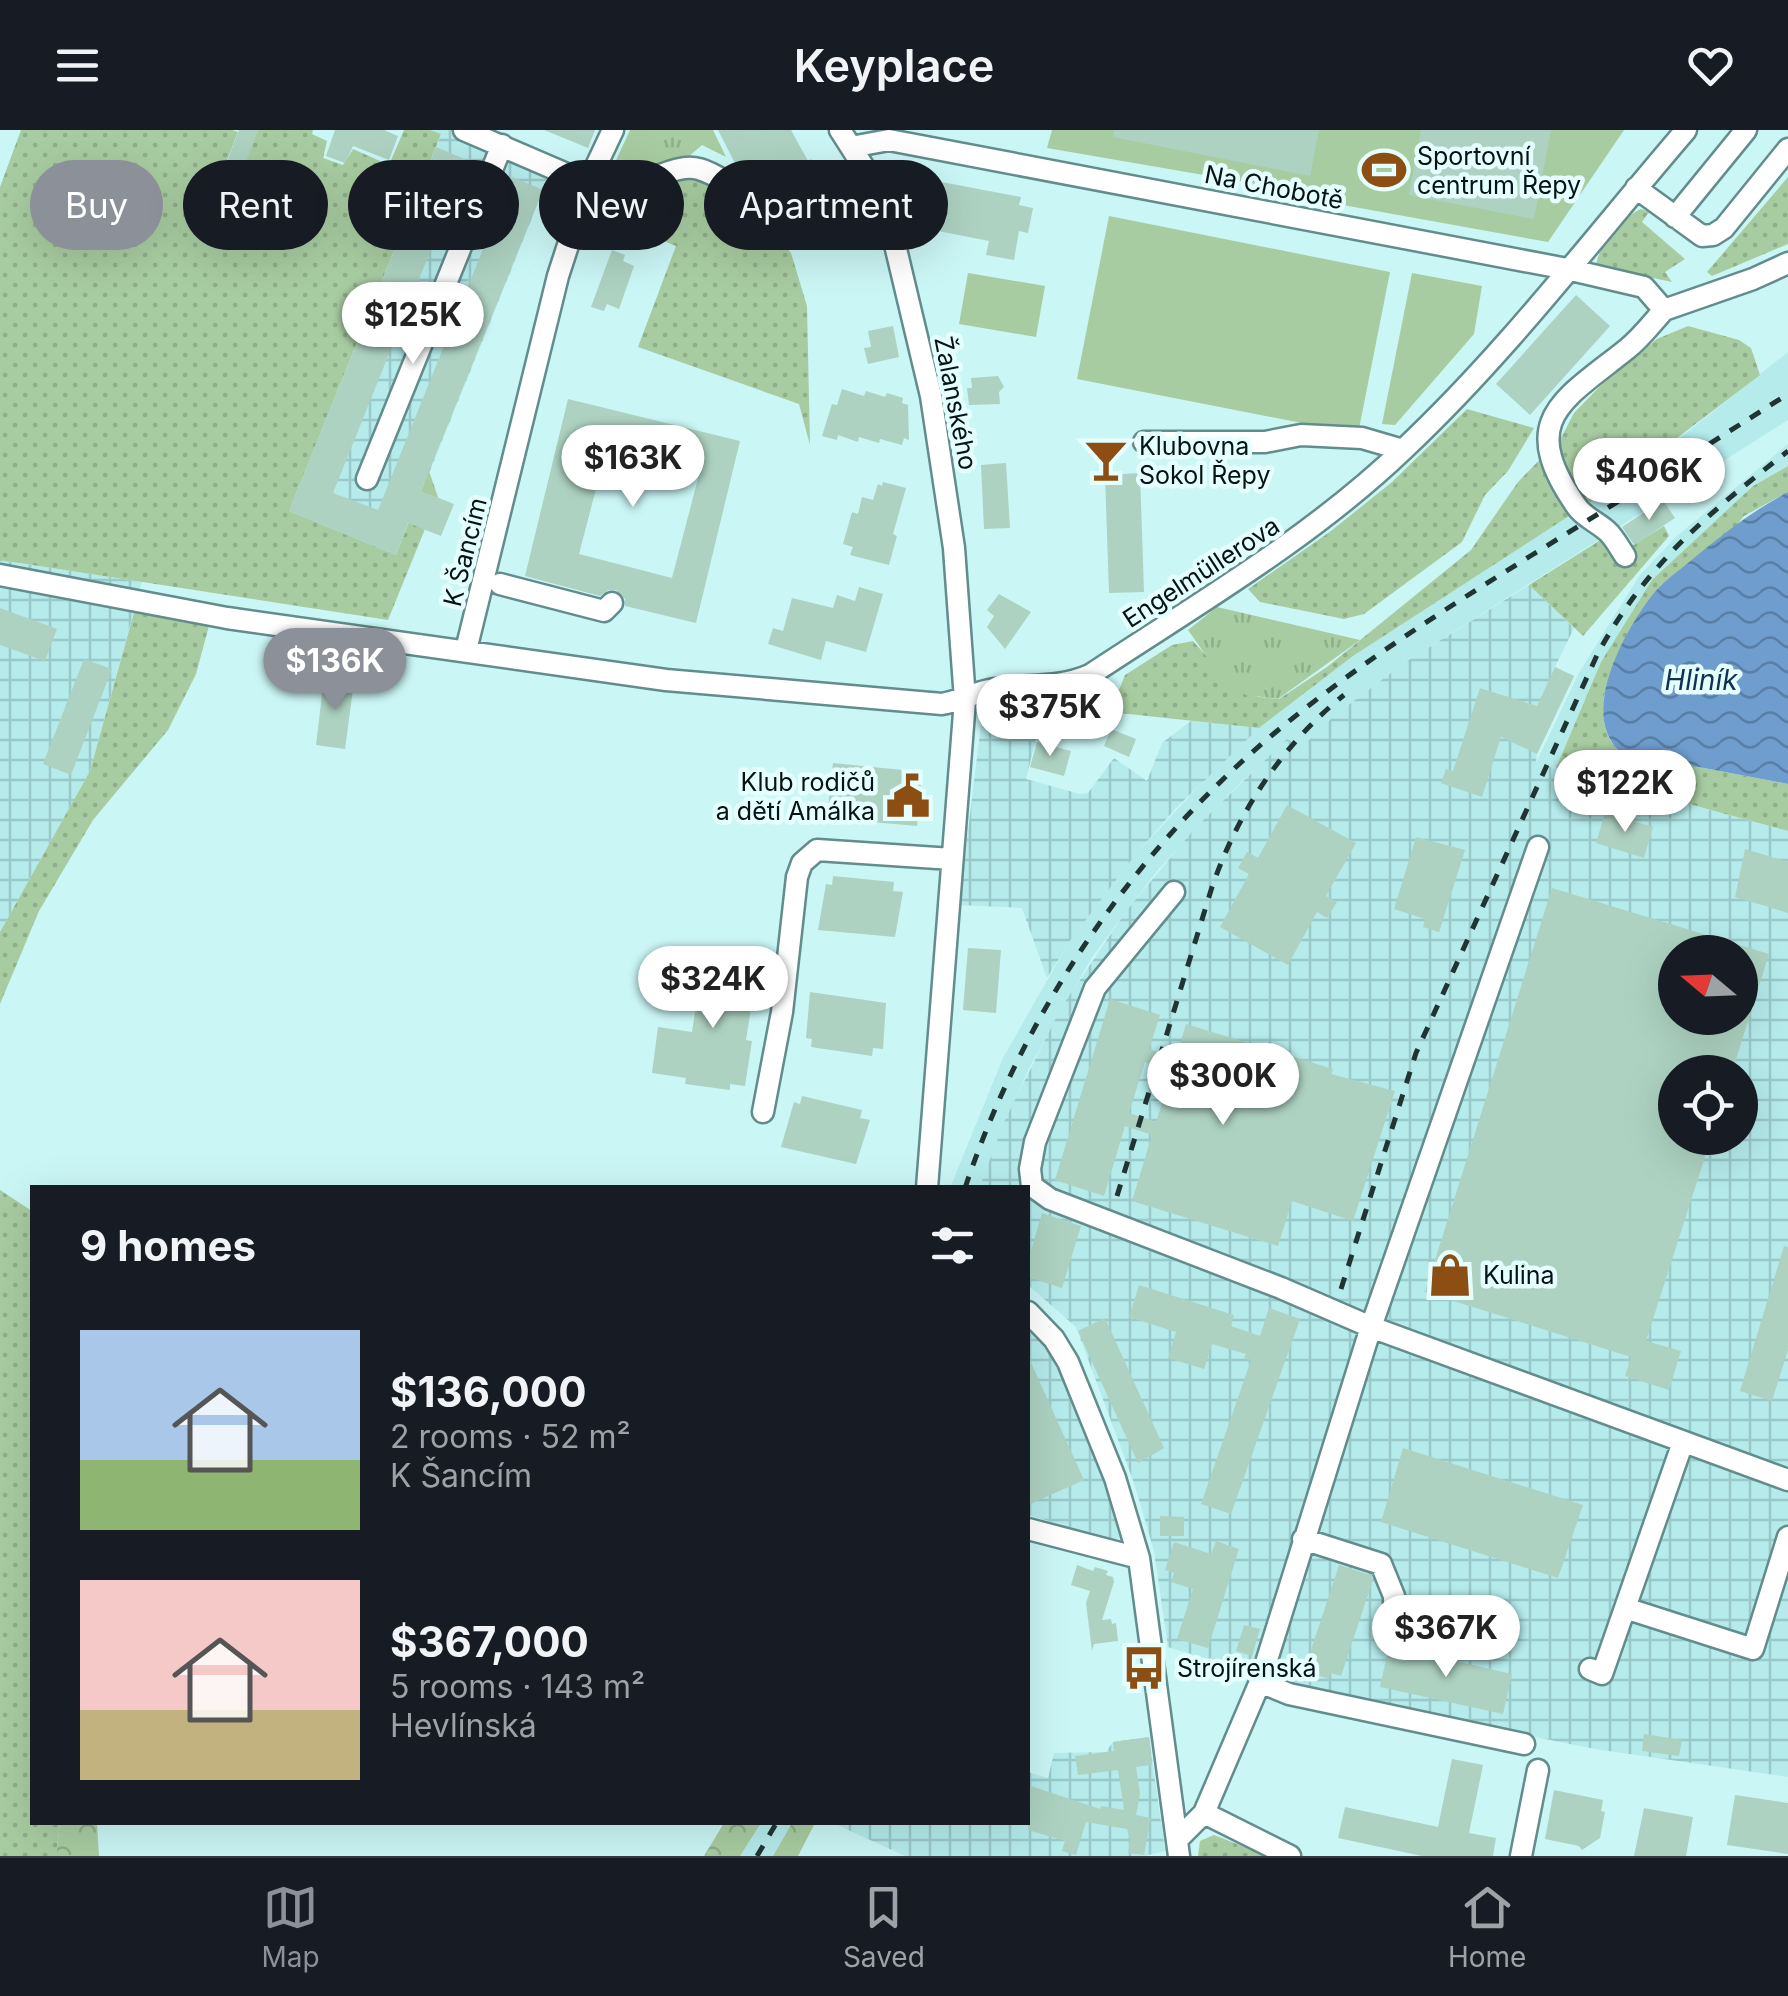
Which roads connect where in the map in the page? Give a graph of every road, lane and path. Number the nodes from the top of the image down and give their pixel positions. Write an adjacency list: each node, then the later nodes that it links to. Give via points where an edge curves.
1 (464, 130): 6 (street)
2 (613, 130): 8 (street, K Šancím)
3 (1686, 130): 10 (street)
4 (1746, 130): 11 (street)
5 (845, 138): 14 (street, Na Chobotě, via 889,140); 24 (street, Žalanského, via 891,228 931,396 954,548)
6 (502, 146): 9 (street); 18 (street)
7 (1788, 149): 11 (street, via 1724,228 1702,236)
8 (599, 160)
9 (539, 161)
10 (1636, 188): 11 (street); 14 (street)
11 (1675, 216)
12 (567, 250): 23 (street, K Šancím)
13 (1788, 263): 15 (street)
14 (1567, 268): 15 (street, Na Chobotě, via 1644,287); 17 (street, Engelmüllerova)
15 (1664, 310): 19 (street, via 1632,345 1573,390 1550,419 1547,435 1555,470 1580,511 1609,532)
16 (1144, 442): 17 (street, via 1265,442 1301,435 1362,438)
17 (1403, 450): 24 (street, Engelmüllerova, via 1305,534 1090,675 1052,687 992,689)
18 (366, 479)
19 (1624, 556)
20 (0, 575): 23 (street, via 227,618)
21 (500, 584): 22 (street, via 604,611)
22 (612, 603)
23 (466, 650): 24 (street, Engelmüllerova, via 666,680 942,704)
24 (965, 700): 26 (street)
25 (1538, 846): 31 (street)
26 (952, 859): 28 (street, via 817,850 802,864); 29 (street)
27 (1174, 892): 31 (street, via 1096,988 1035,1142 1032,1186 1050,1199)
28 (764, 1112)
29 (927, 1185)
30 (1030, 1314): 37 (street, via 1068,1362)
31 (1371, 1327): 32 (street); 36 (street)
32 (1684, 1442): 33 (street); 38 (street)
33 (1788, 1480)
34 (1030, 1531): 37 (street)
35 (1788, 1537): 38 (street, via 1753,1649)
36 (1303, 1539): 39 (street, via 1381,1564 1394,1596 1394,1620); 41 (street)
37 (1139, 1558): 45 (street)
38 (1625, 1608): 40 (street, via 1602,1674)
39 (1488, 1638)
40 (1590, 1670)
41 (1262, 1674): 42 (street, via 1290,1694); 44 (street)
42 (1524, 1744)
43 (1538, 1770): 47 (street)
44 (1204, 1813): 45 (street); 46 (street)
45 (1179, 1847)
46 (1290, 1856)
47 (1522, 1856)

